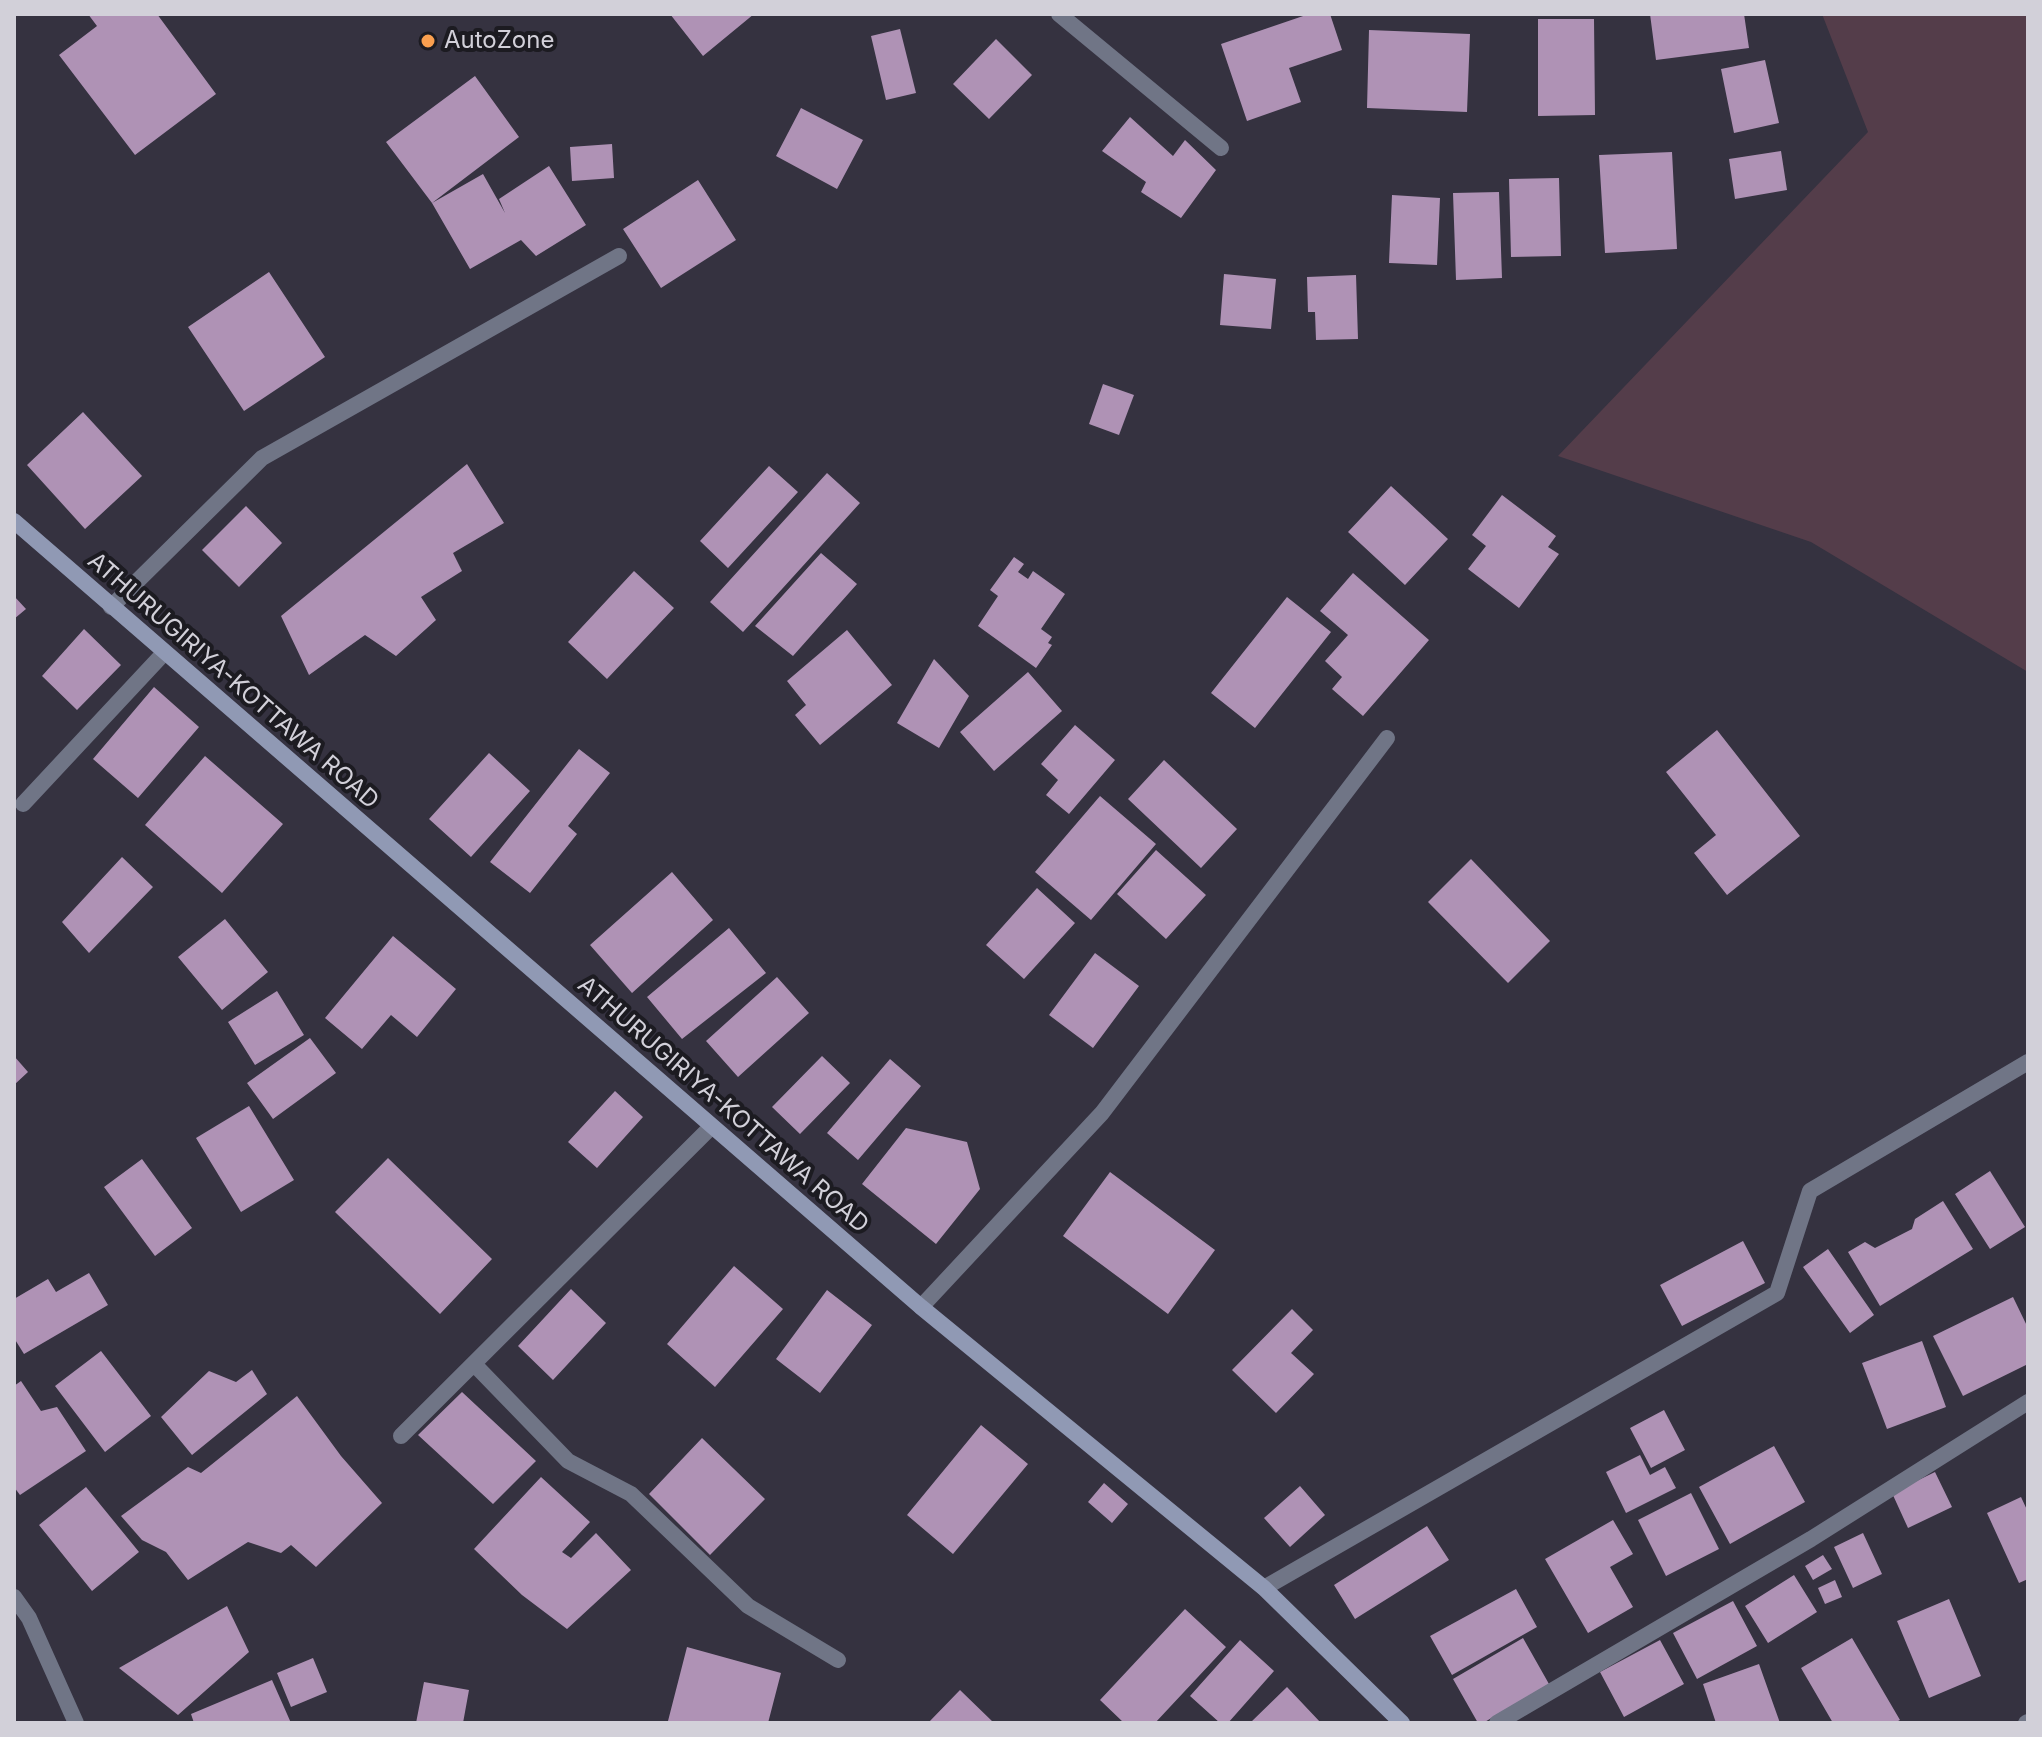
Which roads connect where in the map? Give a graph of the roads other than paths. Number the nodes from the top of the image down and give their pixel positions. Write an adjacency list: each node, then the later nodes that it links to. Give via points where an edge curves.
1 (1059, 14): 2 (street)
2 (1221, 148)
3 (619, 256): 5 (street, via 262,458)
4 (14, 521): 5 (main road, ATHURUGIRIYA-KOTTAWA ROAD)
5 (111, 607): 6 (main road, ATHURUGIRIYA-KOTTAWA ROAD)
6 (164, 653): 8 (street); 10 (main road, ATHURUGIRIYA-KOTTAWA ROAD)
7 (1387, 738): 11 (street, via 1102,1113)
8 (23, 804)
9 (2028, 1062): 15 (street, via 1810,1191 1777,1293)
10 (711, 1127): 11 (main road, ATHURUGIRIYA-KOTTAWA ROAD); 12 (street)
11 (921, 1307): 15 (main road, ATHURUGIRIYA-KOTTAWA ROAD)
12 (474, 1364): 14 (street); 17 (street, via 568,1461 631,1494 748,1606)
13 (2028, 1402): 20 (street, via 1811,1539)
14 (401, 1436)
15 (1264, 1588): 19 (main road, ATHURUGIRIYA-KOTTAWA ROAD)
16 (14, 1597): 18 (street, via 29,1618)
17 (838, 1660)
18 (76, 1723)
19 (1402, 1723)
20 (1497, 1723)

